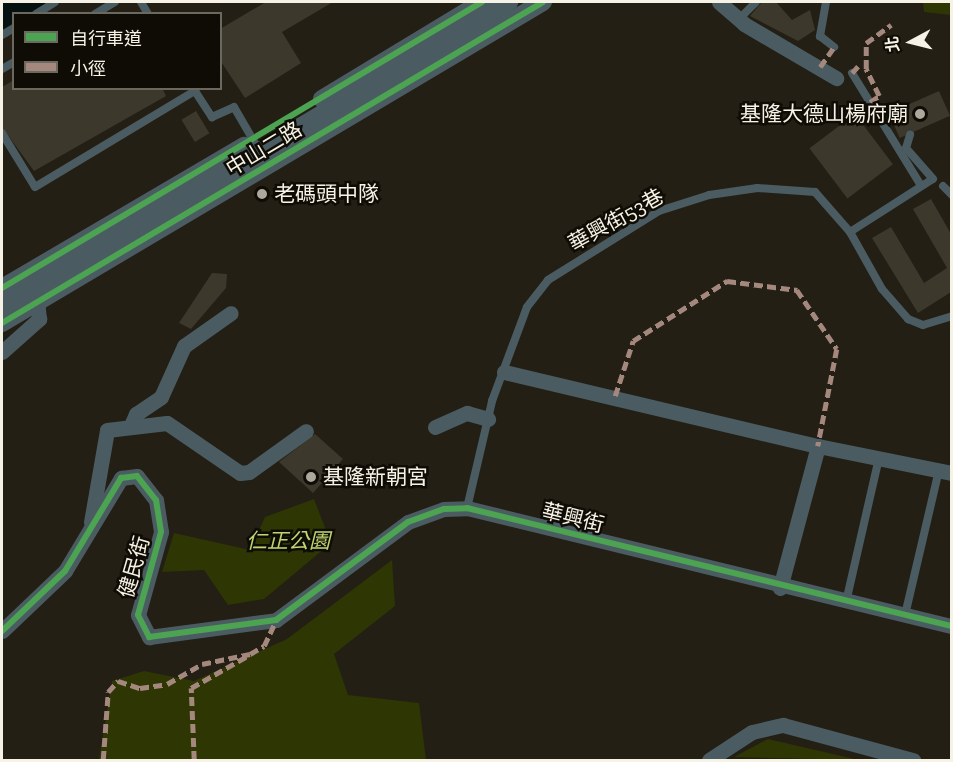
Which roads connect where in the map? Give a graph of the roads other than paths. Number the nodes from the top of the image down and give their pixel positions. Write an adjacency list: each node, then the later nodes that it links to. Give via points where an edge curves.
1 (55, 2): 9 (lane)
2 (115, 2): 10 (lane)
3 (482, 2): 18 (street)
4 (509, 2): 18 (street, 中山二路)
5 (543, 2): 18 (street, 中山二路)
6 (719, 2): 11 (street)
7 (756, 2): 11 (lane)
8 (826, 2): 12 (lane, via 820,36)
9 (39, 12)
10 (98, 12)
11 (738, 20): 14 (street)
12 (834, 47)
13 (852, 73): 19 (lane)
14 (836, 78)
15 (194, 90): 16 (lane, via 34,188); 18 (lane, via 212,117 234,107)
16 (2, 133)
17 (910, 135): 19 (lane, via 906,148 933,179)
18 (261, 152): 23 (street, 中山二路); 23 (street)
19 (920, 184): 22 (lane)
20 (943, 186): 21 (lane)
21 (951, 195)
22 (850, 232): 27 (lane, 華興街53巷, via 882,289 908,319 924,325); 30 (lane, 華興街53巷, via 815,192 783,185 709,195 659,212 548,280 527,307)
23 (34, 286): 24 (street, 中山二路); 25 (street, 中山二路); 28 (street, 中山二路); 29 (street, via 39,319)
24 (2, 288)
25 (2, 305)
26 (231, 313): 32 (street, via 184,346 161,397 136,414)
27 (951, 316)
28 (2, 323)
29 (2, 352)
30 (504, 372): 31 (lane, 華興街53巷); 35 (street)
31 (488, 419): 33 (street, via 467,413); 38 (lane, 華興街53巷)
32 (132, 423): 34 (street, via 167,423 240,473 249,472); 39 (street, via 107,430)
33 (435, 427)
34 (306, 431)
35 (818, 446): 36 (street); 40 (street)
36 (879, 458): 37 (street); 41 (lane)
37 (945, 471): 42 (lane)
38 (467, 508): 39 (street, 健民街, via 444,509 408,522 276,620 149,637 138,615 161,532 150,486 137,477 121,478); 40 (street, 華興街)
39 (90, 537): 44 (street, 健民街, via 65,571)
40 (780, 588): 41 (street, 華興街)
41 (846, 603): 42 (street, 華興街)
42 (904, 616): 43 (street, 華興街)
43 (951, 627)
44 (2, 631)
45 (709, 760): 46 (street, via 752,732 783,725)
46 (913, 760)

